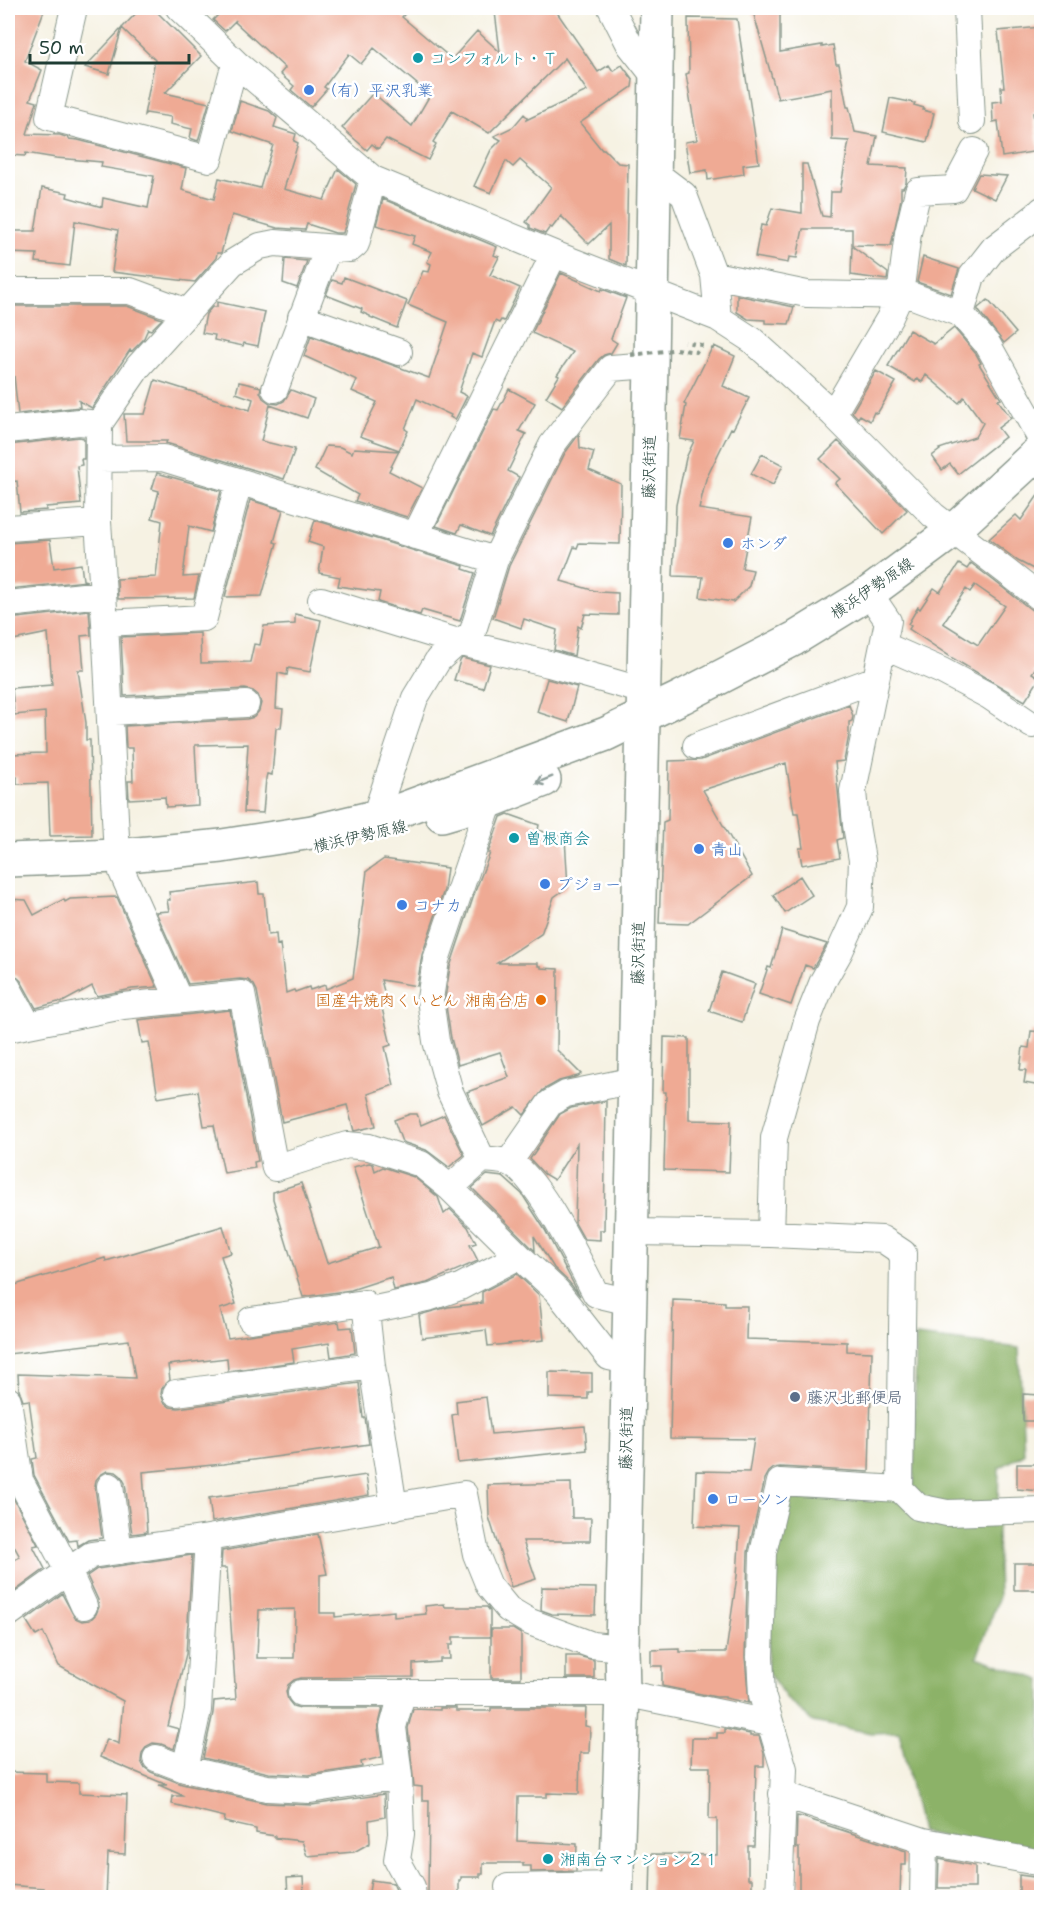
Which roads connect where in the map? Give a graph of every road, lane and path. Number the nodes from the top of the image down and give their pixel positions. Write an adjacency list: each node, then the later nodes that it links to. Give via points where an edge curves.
1 (74, 8): 6 (street, via 49,117 209,159 232,74)
2 (179, 8): 6 (street)
3 (611, 8): 7 (street, via 630,45)
4 (657, 8): 7 (main road, 藤沢街道)
5 (967, 8): 8 (street)
6 (238, 65): 11 (street)
7 (656, 78): 10 (main road, 藤沢街道)
8 (972, 121)
9 (974, 151): 18 (street, via 954,189 918,191)
10 (655, 173): 15 (street, via 684,195); 17 (main road, 藤沢街道)
11 (374, 179): 13 (street, via 356,244 350,249); 14 (street)
12 (1041, 210): 20 (street, via 994,248 972,276)
13 (328, 248): 19 (street, via 274,243 260,246 232,263); 21 (street)
14 (554, 254): 17 (street); 37 (street)
15 (714, 275): 18 (street, via 807,294); 22 (street)
16 (8, 291): 19 (street, via 130,291)
17 (653, 293): 22 (street); 25 (main road, 藤沢街道)
18 (900, 295): 20 (street); 27 (street)
19 (188, 312): 28 (street, via 138,367)
20 (961, 314): 30 (street, via 988,345)
21 (301, 317): 24 (street); 26 (street)
22 (718, 318): 27 (street, via 752,340)
23 (685, 342): 25 (path, via 701,345 696,352 680,348)
24 (399, 352)
25 (652, 357): 38 (street, via 611,368 552,445); 50 (main road, 藤沢街道)
26 (275, 390)
27 (833, 414): 36 (street, via 933,515)
28 (99, 424): 29 (street, via 79,422); 32 (street)
29 (8, 430)
30 (1041, 441)
31 (1041, 449): 36 (main road, 横浜伊勢原線)
32 (99, 459): 33 (street, via 163,458); 34 (street)
33 (239, 481): 37 (street); 44 (street, via 204,618)
34 (98, 522): 35 (street); 40 (street)
35 (8, 528)
36 (954, 530): 39 (main road, 横浜伊勢原線); 41 (street)
37 (415, 536): 38 (street)
38 (495, 560): 45 (street, via 472,634)
39 (869, 593): 46 (street, via 888,621); 50 (main road, 横浜伊勢原線, via 794,639)
40 (102, 594): 43 (street); 44 (street)
41 (1041, 599)
42 (321, 600): 45 (street)
43 (8, 604)
44 (105, 623): 49 (street)
45 (458, 642): 50 (street, via 549,664); 54 (street, via 438,660 414,698)
46 (883, 645): 47 (street); 51 (street, via 989,696)
47 (876, 679): 52 (street); 66 (street, via 853,791 862,860 861,907 807,1021 774,1138)
48 (246, 704): 49 (street)
49 (110, 712): 56 (street)
50 (643, 714): 53 (main road, 横浜伊勢原線, one-way to 53, via 606,756); 54 (main road, 横浜伊勢原線, via 587,741); 61 (main road, 藤沢街道)
51 (1032, 725)
52 (696, 746)
53 (490, 801): 56 (main road, 横浜伊勢原線, via 396,829 312,848 222,862); 62 (street, via 436,960 430,999 450,1092)
54 (375, 817): 56 (main road, 横浜伊勢原線, via 312,832)
55 (8, 860): 56 (main road, 横浜伊勢原線)
56 (119, 864): 57 (main road, 横浜伊勢原線); 59 (street)
57 (8, 876)
58 (8, 988): 60 (street)
59 (178, 1000): 60 (street, via 123,1006); 64 (street, via 242,994 275,1168 347,1146 369,1147 421,1164)
60 (18, 1027)
61 (635, 1080): 63 (street, via 566,1094 550,1103); 65 (main road, 藤沢街道)
62 (482, 1159): 63 (street); 64 (street)
63 (509, 1162): 68 (street, via 524,1173 556,1219 596,1294)
64 (450, 1188): 67 (street)
65 (631, 1232): 66 (street); 68 (main road, 藤沢街道)
66 (771, 1234): 77 (street, via 882,1239 903,1253)
67 (519, 1256): 69 (street, via 460,1287); 71 (street, via 557,1291 609,1358)
68 (630, 1302): 71 (main road, 藤沢街道)
69 (366, 1311): 70 (street, via 364,1303); 72 (street)
70 (251, 1320)
71 (628, 1361): 85 (main road, 藤沢街道)
72 (372, 1366): 73 (street); 78 (street)
73 (176, 1393)
74 (8, 1400): 75 (street)
75 (11, 1444): 82 (street, via 20,1480)
76 (110, 1486): 81 (street)
77 (900, 1488): 79 (street, via 918,1506 947,1513); 89 (street, via 780,1482 763,1553 760,1657 762,1695)
78 (394, 1506): 80 (street); 85 (street, via 464,1494 476,1554 489,1586 508,1609 530,1622 591,1645)
79 (1041, 1510)
80 (208, 1538): 81 (street); 91 (street, via 198,1710)
81 (119, 1551): 82 (street, via 91,1555)
82 (68, 1571): 83 (street); 84 (street)
83 (84, 1606)
84 (8, 1614)
85 (622, 1648): 87 (main road, 藤沢街道)
86 (301, 1693): 88 (street)
87 (623, 1693): 88 (street); 89 (street); 97 (main road, 藤沢街道)
88 (402, 1694): 92 (street, via 393,1727)
89 (770, 1723): 93 (street, via 784,1769)
90 (156, 1758): 91 (street)
91 (185, 1769): 92 (street, via 267,1788 310,1790)
92 (399, 1776): 98 (street, via 401,1834 397,1860 412,1887)
93 (782, 1794): 94 (street); 99 (street)
94 (924, 1841): 95 (street); 100 (street)
95 (1041, 1863)
96 (508, 1887): 97 (street)
97 (616, 1891)
98 (413, 1898)
99 (779, 1898)
100 (923, 1898)

